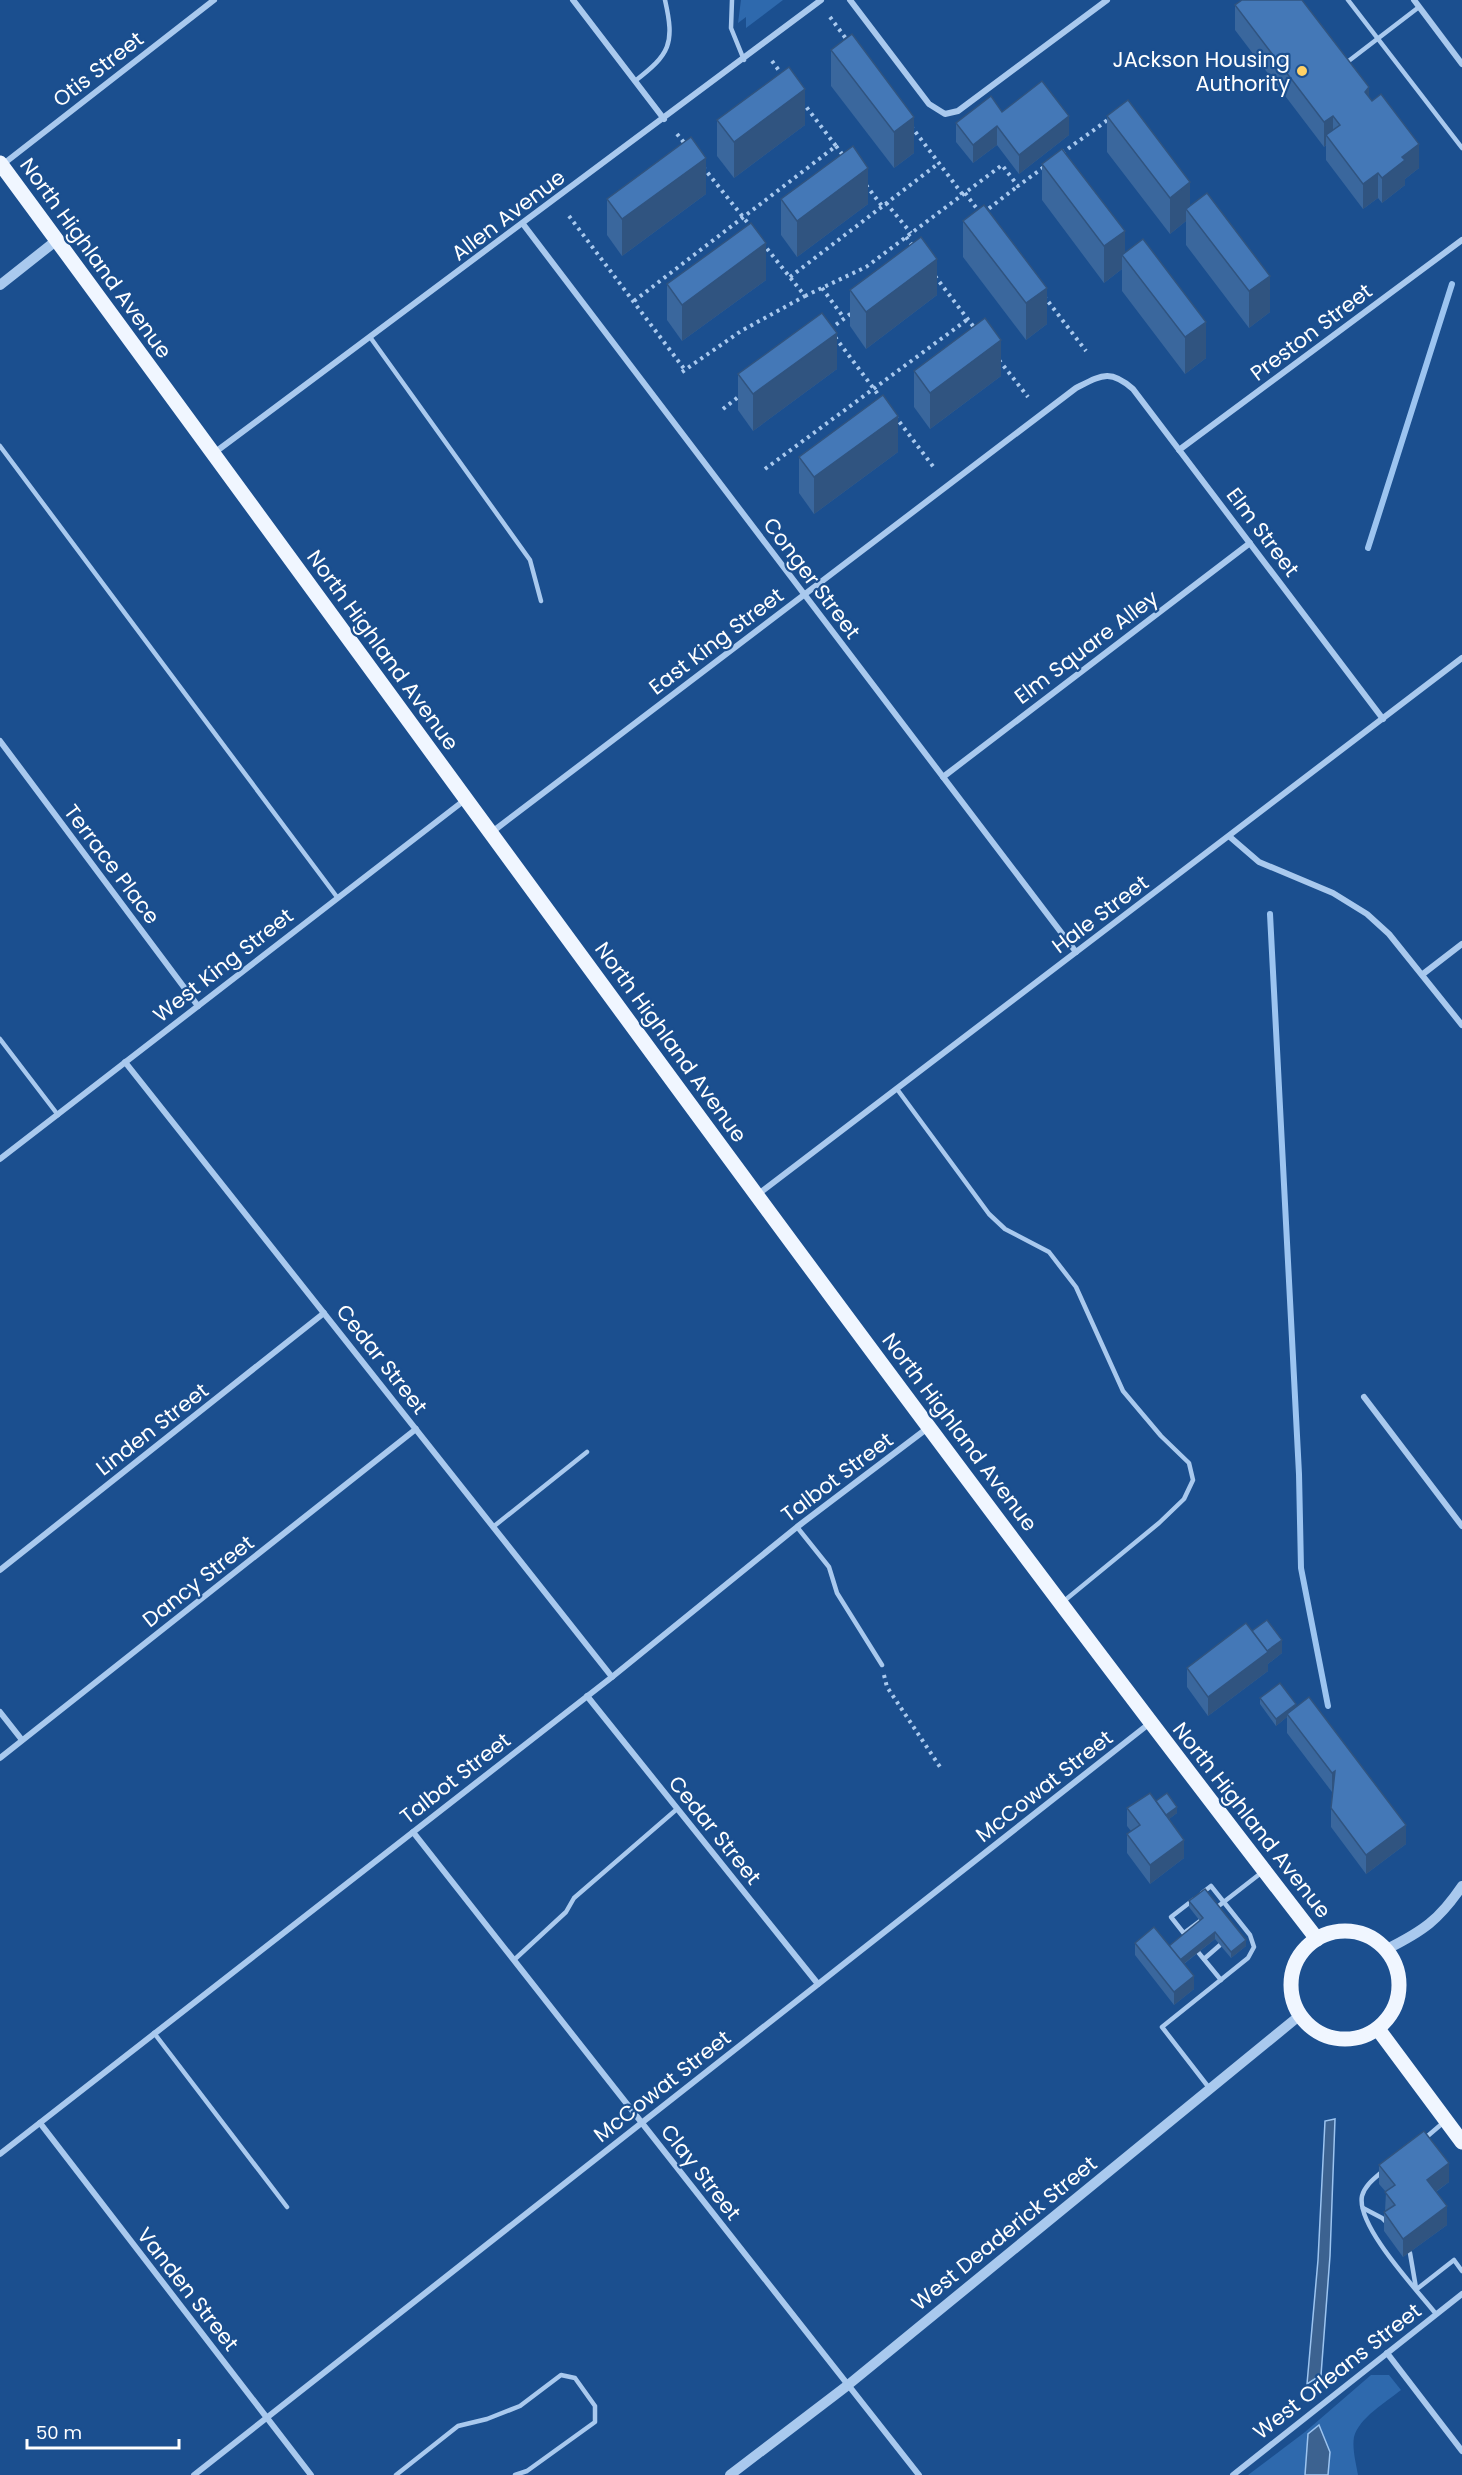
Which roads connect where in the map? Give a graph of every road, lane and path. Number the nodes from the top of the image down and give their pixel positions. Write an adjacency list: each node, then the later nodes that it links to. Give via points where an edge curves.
1 (214, 0): 32 (street, Otis Street)
2 (573, 0): 19 (street)
3 (665, 0): 19 (lane, via 672,31 667,48 656,65)
4 (732, 0): 14 (lane, via 731,28)
5 (821, 0): 14 (street, Allen Avenue)
6 (850, 0): 7 (street, via 929,104 945,114 958,111)
7 (1107, 0)
8 (1348, 0): 12 (lane)
9 (1414, 0): 10 (street)
10 (1419, 7): 12 (lane); 17 (street)
11 (830, 17): 13 (path)
12 (1378, 39): 16 (lane); 26 (lane)
13 (850, 44)
14 (744, 60): 22 (street, Allen Avenue)
15 (772, 62): 18 (path)
16 (1346, 63)
17 (1462, 64)
18 (786, 80)
19 (635, 81): 22 (street)
20 (800, 99): 25 (path)
21 (905, 117): 30 (path)
22 (664, 119): 41 (street, Allen Avenue)
23 (1109, 119): 28 (path)
24 (677, 134): 27 (path)
25 (836, 146): 31 (path); 40 (path)
26 (1462, 148)
27 (692, 152)
28 (1054, 159)
29 (699, 162): 40 (path)
30 (939, 162): 36 (path); 37 (path)
31 (849, 163)
32 (1, 164): 46 (main road, North Highland Avenue)
33 (1046, 166): 35 (path)
34 (862, 180): 37 (path)
35 (1018, 186): 36 (path, via 1002,165); 38 (path)
36 (964, 194): 38 (path); 43 (path)
37 (884, 204): 43 (path); 51 (path)
38 (981, 214): 42 (path)
39 (569, 216): 56 (path)
40 (743, 217): 44 (path); 56 (path)
41 (523, 224): 61 (street, Allen Avenue); 77 (street, Conger Street)
42 (988, 224)
43 (911, 233): 45 (path)
44 (756, 234)
45 (906, 237): 49 (path); 54 (path, via 866,267)
46 (57, 240): 52 (street); 73 (main road, North Highland Avenue)
47 (1462, 240): 72 (street, Preston Street)
48 (763, 243): 51 (path)
49 (917, 252)
50 (930, 268): 59 (path)
51 (790, 277): 55 (path)
52 (0, 285)
53 (1037, 287): 62 (path)
54 (822, 288): 55 (path); 58 (path)
55 (805, 296): 56 (path, via 741,331 684,371)
56 (634, 301)
57 (862, 305): 58 (path)
58 (844, 318): 65 (path, via 829,330)
59 (968, 319): 60 (path); 65 (path)
60 (981, 336)
61 (370, 338): 73 (street, Allen Avenue); 78 (lane, via 530,560)
62 (1086, 351)
63 (995, 354): 67 (path)
64 (1108, 375): 72 (street, Elm Street, via 1133,389); 77 (street, East King Street, via 1076,388)
65 (874, 388): 68 (path); 74 (path)
66 (749, 389): 69 (path)
67 (1028, 397)
68 (888, 406)
69 (723, 409)
70 (894, 416): 75 (path)
71 (0, 446): 86 (lane)
72 (1179, 450): 76 (street, Elm Street)
73 (213, 454): 83 (main road, North Highland Avenue)
74 (765, 469)
75 (935, 469)
76 (1250, 543): 80 (street, Elm Street); 82 (street, Elm Square Alley)
77 (804, 595): 82 (street, Conger Street); 84 (street, East King Street)
78 (541, 600)
79 (1462, 658): 80 (street, Hale Street)
80 (1383, 719): 85 (street, Hale Street)
81 (0, 741): 90 (street, Terrace Place)
82 (943, 777): 88 (street, Conger Street)
83 (466, 798): 84 (main road, North Highland Avenue); 86 (street, West King Street)
84 (491, 833): 97 (main road, North Highland Avenue)
85 (1230, 837): 88 (street, Hale Street); 89 (street, via 1260,862 1333,892 1367,914)
86 (337, 897): 90 (street, West King Street)
87 (1462, 944): 89 (street)
88 (1076, 952): 94 (street, Hale Street)
89 (1423, 974): 91 (street)
90 (198, 1006): 93 (street, West King Street)
91 (1462, 1025)
92 (0, 1039): 95 (lane)
93 (125, 1062): 95 (street, West King Street); 98 (street, Cedar Street)
94 (897, 1089): 97 (street, Hale Street); 107 (lane, via 989,1214 1005,1228 1049,1252 1076,1287 1123,1391 1189,1463 1193,1480 1184,1499)
95 (58, 1115): 96 (street, West King Street)
96 (0, 1159)
97 (757, 1195): 100 (main road, North Highland Avenue)
98 (324, 1313): 101 (street, Cedar Street); 106 (street, Linden Street)
99 (1364, 1397): 103 (street)
100 (930, 1427): 105 (street, Talbot Street); 107 (main road, North Highland Avenue)
101 (416, 1429): 104 (street, Cedar Street); 113 (street, Dancy Street)
102 (586, 1452): 104 (lane)
103 (1462, 1526)
104 (493, 1527): 109 (street, Cedar Street)
105 (797, 1527): 108 (lane, via 829,1567 837,1593); 109 (street, Talbot Street)
106 (0, 1570)
107 (1062, 1603): 112 (main road, North Highland Avenue)
108 (882, 1665): 115 (path, via 887,1687)
109 (612, 1677): 110 (street, Talbot Street)
110 (587, 1696): 116 (street, Cedar Street); 117 (street, Talbot Street)
111 (0, 1712): 113 (street)
112 (1150, 1723): 118 (main road, North Highland Avenue); 132 (street, McCowat Street)
113 (22, 1740): 114 (street, Dancy Street)
114 (0, 1758)
115 (940, 1767)
116 (677, 1809): 130 (lane, via 574,1898 566,1912); 132 (street, Cedar Street)
117 (413, 1832): 130 (street, Clay Street); 135 (street, Talbot Street)
118 (1264, 1871): 120 (lane); 125 (main road, North Highland Avenue)
119 (1462, 1886): 127 (street, via 1436,1920)
120 (1224, 1902): 121 (lane); 122 (lane, via 1211,1886 1171,1917 1186,1935); 123 (lane)
121 (1216, 1908)
122 (1200, 1921)
123 (1243, 1926): 124 (lane); 131 (lane, via 1254,1947 1248,1958)
124 (1235, 1933)
125 (1317, 1939): 127 (main road, via 1335,1932 1354,1931 1372,1937); 133 (main road, via 1303,1950 1294,1965 1290,1983)
126 (1220, 1945): 129 (lane)
127 (1387, 1949): 134 (main road, via 1400,1982 1398,2000)
128 (1198, 1952): 129 (lane)
129 (1204, 1959): 131 (lane)
130 (514, 1960): 139 (street, Clay Street)
131 (1221, 1980): 136 (lane, via 1162,2027)
132 (818, 1984): 139 (street, McCowat Street)
133 (1299, 2016): 134 (main road, via 1319,2033 1345,2040 1362,2038); 136 (street, West Deaderick Street)
134 (1378, 2029): 137 (main road)
135 (154, 2033): 138 (street, Talbot Street); 144 (lane)
136 (1210, 2089): 153 (street, West Deaderick Street)
137 (1446, 2121): 140 (main road); 141 (lane)
138 (39, 2123): 142 (street, Talbot Street); 154 (street, Vanden Street)
139 (642, 2123): 153 (street, Clay Street); 154 (street, McCowat Street)
140 (1462, 2142)
141 (1418, 2144)
142 (0, 2154)
143 (1391, 2164): 145 (lane, via 1367,2187 1362,2197)
144 (287, 2207)
145 (1363, 2208): 146 (lane); 149 (lane, via 1381,2246)
146 (1390, 2227)
147 (1410, 2253): 149 (lane)
148 (1462, 2271): 149 (lane, via 1454,2260)
149 (1417, 2289): 151 (lane)
150 (1462, 2294): 151 (street, West Orleans Street)
151 (1436, 2314): 152 (street, West Orleans Street)
152 (1387, 2354): 155 (street); 162 (street, West Orleans Street)
153 (848, 2385): 160 (street, West Deaderick Street); 161 (street, Clay Street)
154 (266, 2418): 156 (street, McCowat Street); 157 (street, Vanden Street)
155 (1462, 2451)
156 (194, 2475)
157 (311, 2475)
158 (396, 2475): 159 (lane, via 458,2426 520,2406 561,2375 575,2378 596,2406 595,2422 527,2472)
159 (515, 2475)
160 (730, 2475)
161 (919, 2475)
162 (1233, 2475)

